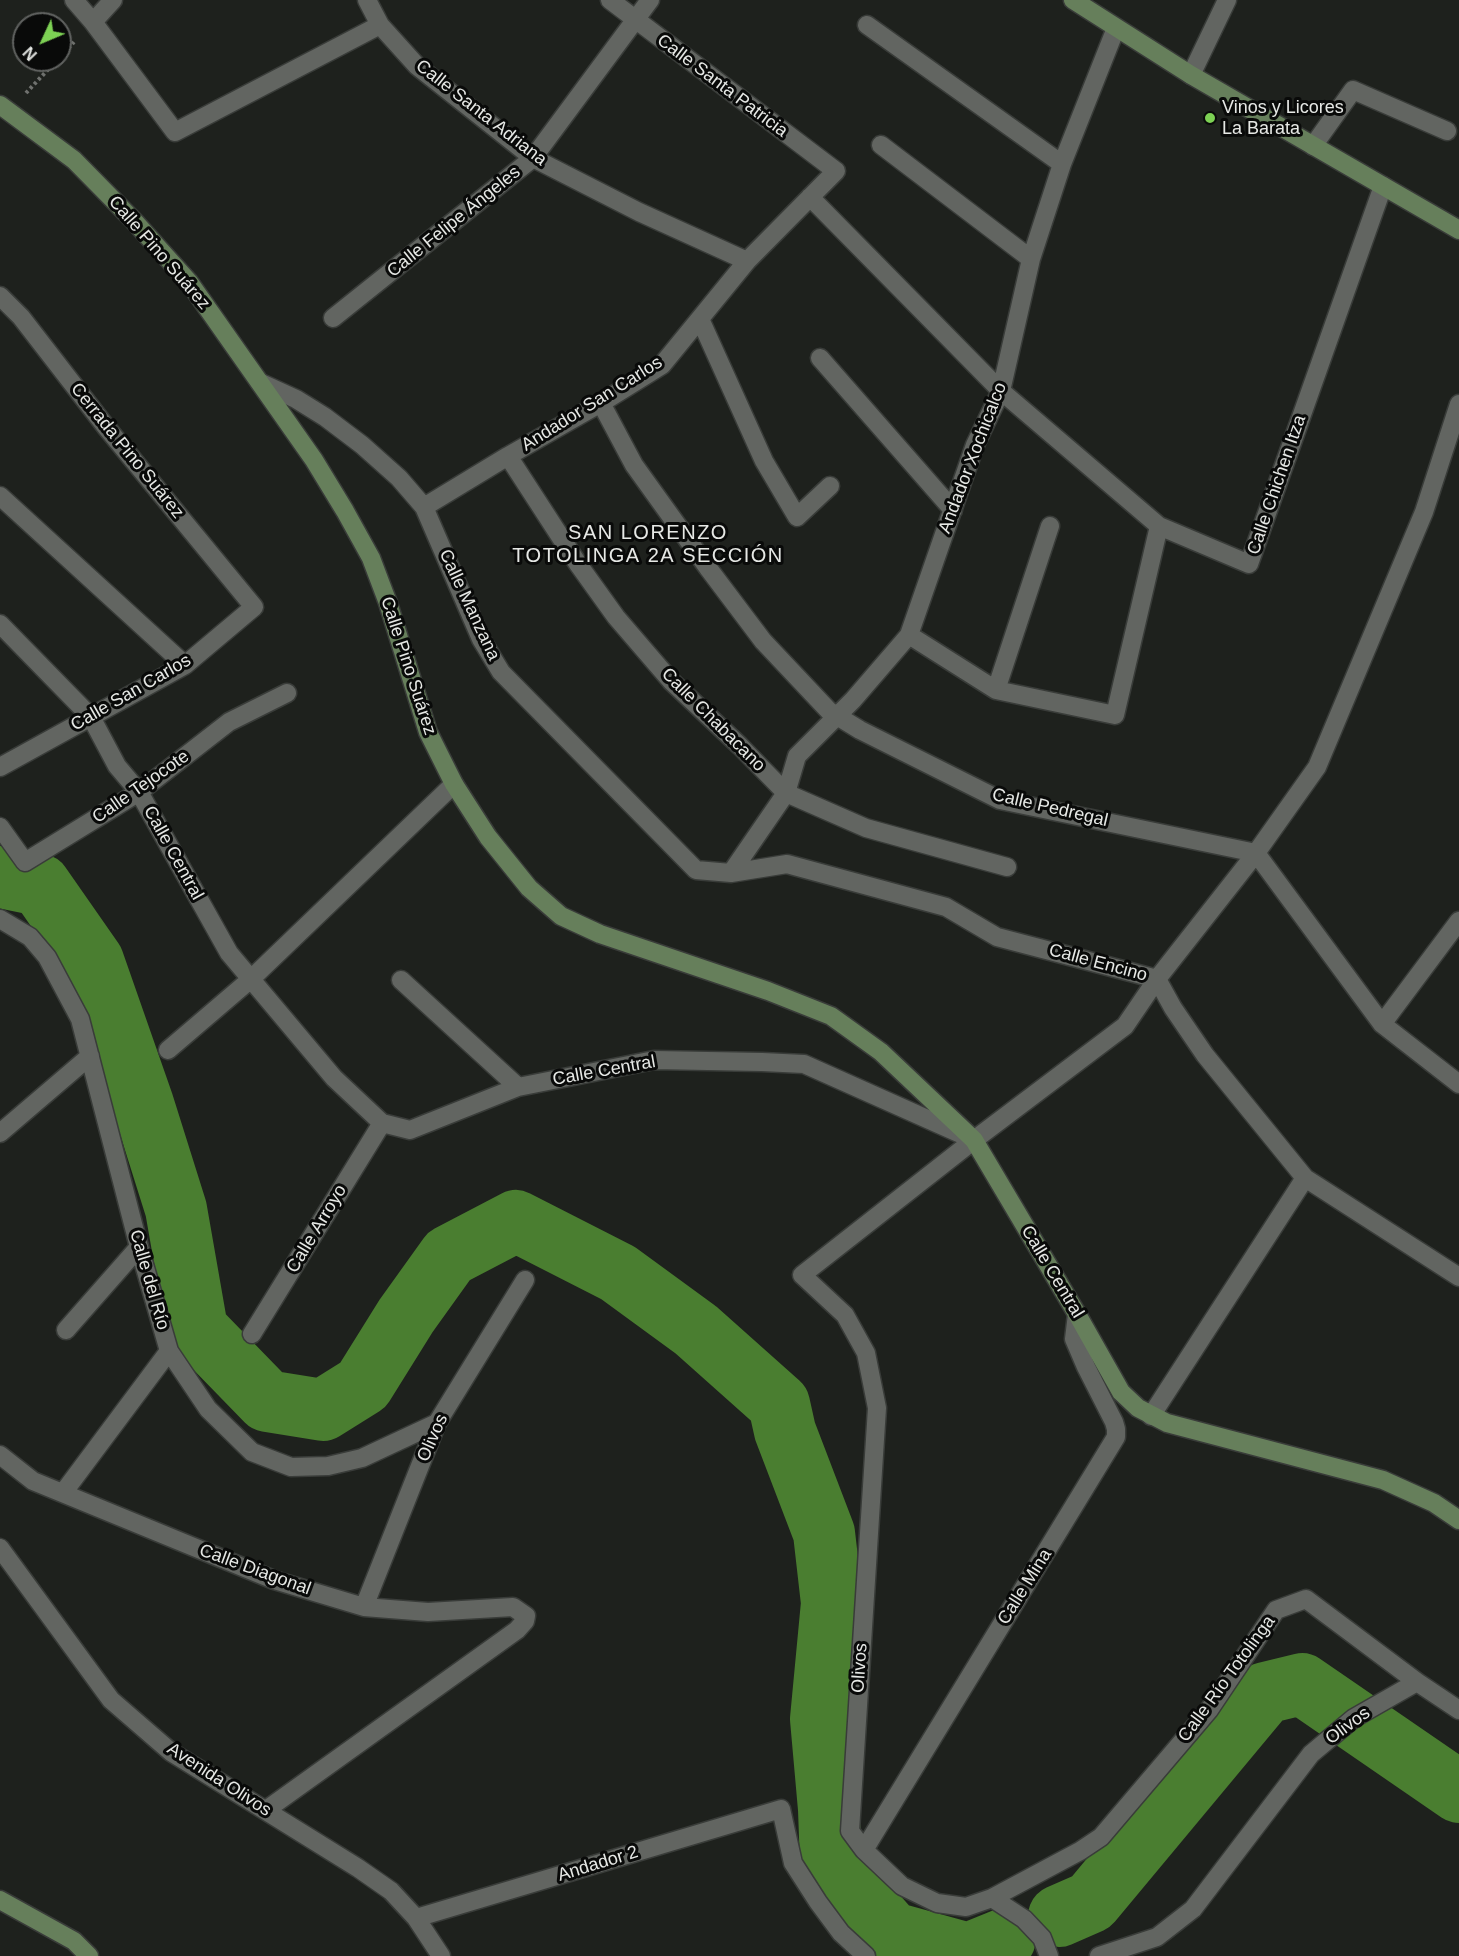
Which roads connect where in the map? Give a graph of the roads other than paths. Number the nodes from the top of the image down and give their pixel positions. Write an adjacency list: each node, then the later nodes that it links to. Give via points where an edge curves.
1 (74, 0): 9 (street)
2 (113, 0): 9 (street)
3 (367, 0): 10 (street, Calle Santa Adriana)
4 (610, 0): 8 (street, Calle Santa Patricia)
5 (650, 0): 8 (street, Calle Felipe Ángeles)
6 (1073, 0): 12 (street)
7 (1227, 0): 13 (street)
8 (636, 21): 18 (street, Calle Felipe Ángeles); 20 (street, Calle Santa Patricia)
9 (93, 22): 10 (street, via 175,132)
10 (380, 25): 18 (street, Calle Santa Adriana, via 417,66)
11 (867, 25): 19 (street)
12 (1116, 28): 13 (street); 19 (street, Andador Xochicalco)
13 (1191, 75): 17 (street)
14 (4, 108): 30 (street, Calle Pino Suárez, via 74,160 134,220 189,282)
15 (1447, 131): 17 (street, via 1353,90)
16 (881, 145): 24 (street)
17 (1313, 146): 21 (street)
18 (533, 158): 25 (street, Calle Santa Adriana); 27 (street, Calle Felipe Ángeles)
19 (1062, 164): 24 (street, Andador Xochicalco)
20 (836, 171): 22 (street, Andador San Carlos)
21 (1383, 186): 23 (street); 40 (street, Calle Chichen Itza, via 1249,564)
22 (810, 197): 25 (street, Andador San Carlos); 31 (street, Calle Chichen Itza)
23 (1459, 230)
24 (1031, 259): 31 (street, Andador Xochicalco)
25 (747, 261): 28 (street, Andador San Carlos)
26 (0, 296): 41 (street, Cerrada Pino Suárez)
27 (333, 318)
28 (700, 319): 32 (street, Andador San Carlos, via 662,365); 35 (street, via 764,460 798,517)
29 (820, 358): 38 (street)
30 (261, 382): 37 (street, Calle Manzana, via 296,399 344,431 399,478); 50 (street, Calle Pino Suárez, via 314,460 371,558 428,732)
31 (1001, 391): 38 (street, Andador Xochicalco, via 975,445); 40 (street, Calle Chichen Itza)
32 (601, 403): 34 (street, Andador San Carlos); 47 (street, Calle Pedregal, via 634,465 763,641)
33 (1459, 404): 54 (street, via 1424,512 1317,767)
34 (508, 456): 37 (street, Andador San Carlos); 52 (street, Calle Chabacano, via 616,617 671,681)
35 (831, 486)
36 (0, 496): 44 (street)
37 (424, 507): 56 (street, Calle Manzana, via 481,639 501,672 696,870)
38 (953, 510): 43 (street, Andador Xochicalco)
39 (1050, 526): 45 (street)
40 (1159, 526): 45 (street, via 1115,715)
41 (254, 607): 44 (street, Calle San Carlos)
42 (0, 624): 48 (street, Calle Central)
43 (909, 635): 45 (street); 47 (street, Andador Xochicalco)
44 (185, 665): 48 (street, Calle San Carlos)
45 (996, 690)
46 (286, 693): 51 (street, Calle Tejocote, via 229,722)
47 (837, 716): 52 (street, Andador Xochicalco, via 797,756); 54 (street, Calle Pedregal, via 1000,800)
48 (91, 717): 49 (street, Calle San Carlos); 51 (street, Calle Central, via 117,766)
49 (0, 767)
50 (454, 784): 59 (street); 69 (street, Calle Pino Suárez, via 495,846 529,888 561,916 600,934 831,1016 881,1052)
51 (140, 792): 53 (street, Calle Tejocote, via 25,862); 59 (street, Calle Central, via 229,953)
52 (786, 793): 55 (street, Calle Chabacano, via 866,828); 56 (street, Andador Xochicalco)
53 (0, 827)
54 (1256, 853): 60 (street); 62 (street)
55 (1007, 867)
56 (731, 873): 60 (street, Calle Encino, via 787,864 946,907 997,937)
57 (0, 919): 64 (street, Calle del Río, via 30,937 47,957 80,1019)
58 (1459, 921): 62 (street)
59 (251, 979): 63 (street); 67 (street, Calle Central, via 334,1078)
60 (1157, 979): 69 (street, via 1125,1026); 70 (street, Calle Encino, via 1205,1055)
61 (401, 980): 66 (street)
62 (1383, 1024): 65 (street)
63 (168, 1050)
64 (90, 1056): 68 (street); 71 (street, Calle del Río)
65 (1459, 1084)
66 (518, 1087): 67 (street, Calle Central, via 410,1130); 69 (street, Calle Central, via 654,1059 804,1065)
67 (381, 1123): 76 (street, Calle Arroyo)
68 (0, 1133)
69 (974, 1140): 74 (street, Calle Central); 88 (street, Olivos, via 802,1275 845,1315 866,1353 877,1408 850,1831)
70 (1305, 1179): 72 (street, Calle Encino); 78 (street)
71 (139, 1247): 75 (street); 77 (street, Calle del Río)
72 (1459, 1277)
73 (525, 1280): 79 (street, Olivos)
74 (1077, 1314): 78 (street, Calle Central, via 1121,1392); 88 (street, Calle Mina, via 1074,1339 1114,1422 1116,1437)
75 (66, 1330)
76 (252, 1334)
77 (169, 1351): 79 (street, Calle del Río, via 208,1409 252,1452 291,1467 328,1466 362,1458); 81 (street)
78 (1151, 1416): 82 (street, Calle Central, via 1383,1480 1434,1503)
79 (437, 1423): 84 (street, Olivos)
80 (0, 1455): 81 (street, Calle Diagonal, via 33,1481)
81 (63, 1493): 84 (street, Calle Diagonal, via 274,1580)
82 (1459, 1520)
83 (0, 1548): 87 (street, Avenida Olivos, via 111,1700 171,1752)
84 (364, 1607): 87 (street, Calle Diagonal, via 428,1612 513,1607 526,1616 517,1630)
85 (1417, 1682): 86 (street); 89 (street, Calle Río Totolinga, via 1306,1599 1276,1610 1209,1710 1101,1837); 96 (street, Olivos, via 1354,1718 1311,1754 1193,1909 1157,1936)
86 (1459, 1710)
87 (266, 1810): 91 (street, Avenida Olivos, via 391,1891)
88 (864, 1850): 89 (street, Olivos, via 902,1886 937,1903 966,1907)
89 (992, 1898): 95 (street, via 1024,1919 1042,1938)
90 (0, 1900): 92 (street, via 74,1941)
91 (416, 1918): 93 (street, Avenida Olivos); 94 (street, Andador 2, via 781,1809 793,1863 841,1933)
92 (89, 1956)
93 (441, 1956)
94 (866, 1956)
95 (1049, 1956)
96 (1100, 1956)

